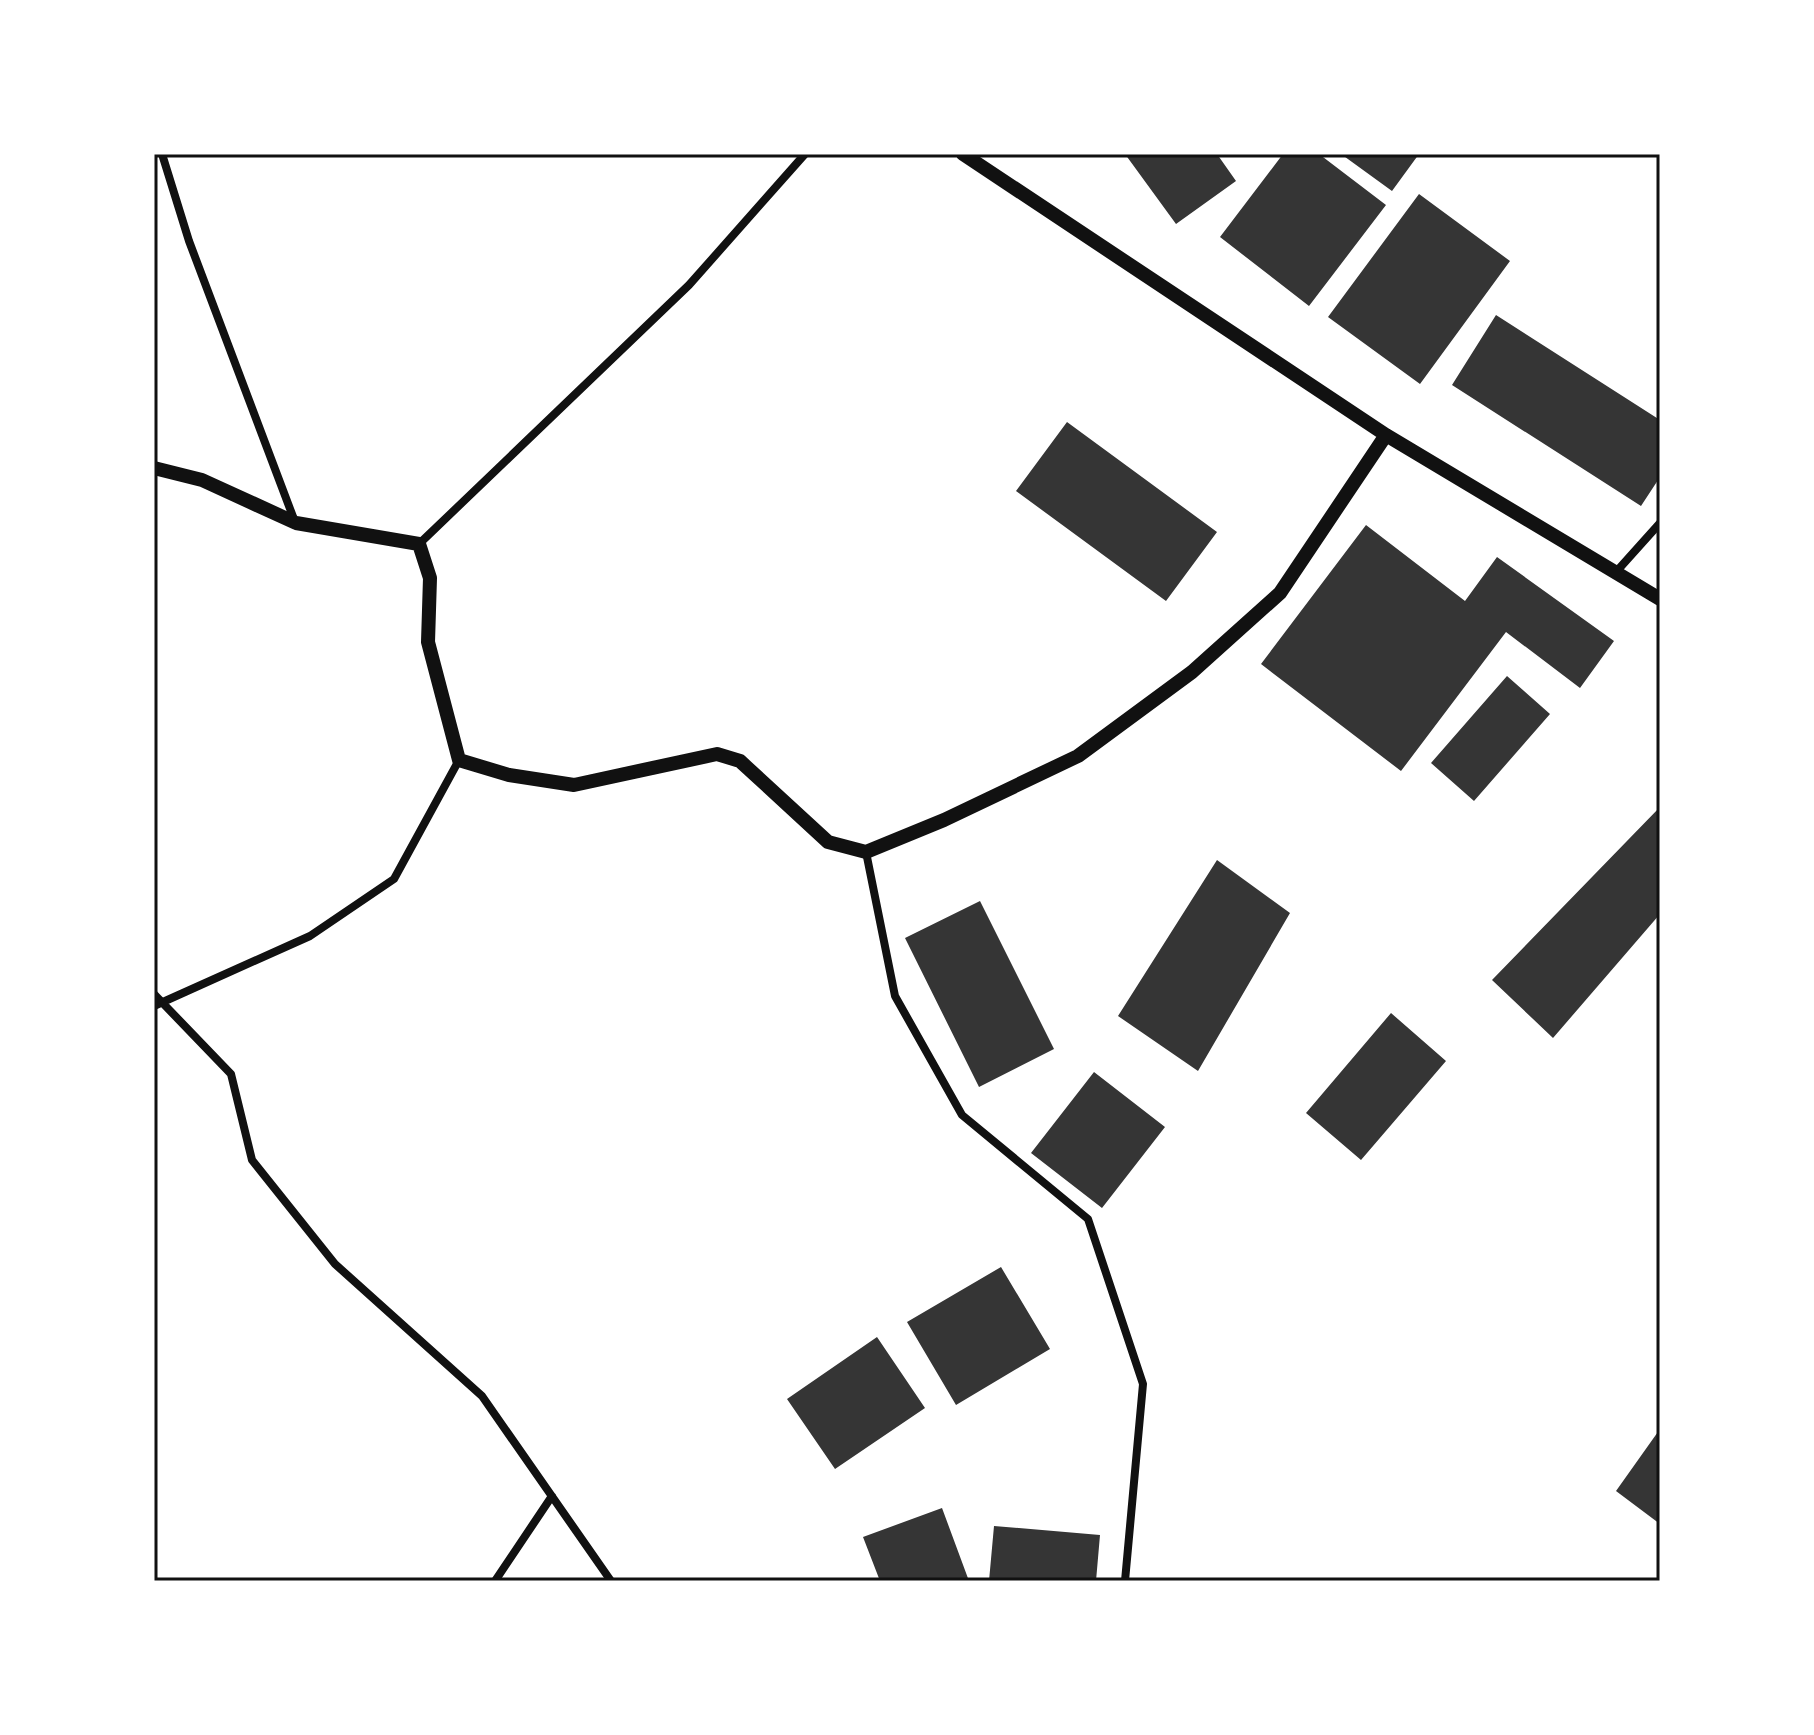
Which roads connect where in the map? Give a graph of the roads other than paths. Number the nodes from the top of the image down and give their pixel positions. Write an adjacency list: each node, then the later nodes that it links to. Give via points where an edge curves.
1 (162, 154): 6 (street, via 189,241)
2 (805, 154): 8 (street, via 689,285)
3 (963, 154): 4 (street)
4 (1386, 435): 9 (street); 12 (street, via 1280,593 1192,672 1078,756)
5 (154, 468): 6 (street, via 202,480)
6 (296, 523): 8 (street)
7 (1660, 523): 9 (street)
8 (419, 544): 11 (street, via 430,578 428,642)
9 (1616, 572): 10 (street)
10 (1660, 599)
11 (459, 760): 12 (street, via 509,775 574,785 717,754 740,761 828,842); 14 (street, via 394,879 310,936)
12 (866, 852): 18 (street, via 895,996 962,1115 1088,1219 1143,1384)
13 (154, 994): 14 (street)
14 (158, 1004): 15 (street, via 231,1074 252,1160 335,1264 482,1396)
15 (552, 1496): 16 (street); 17 (street)
16 (495, 1581)
17 (611, 1581)
18 (1125, 1581)

